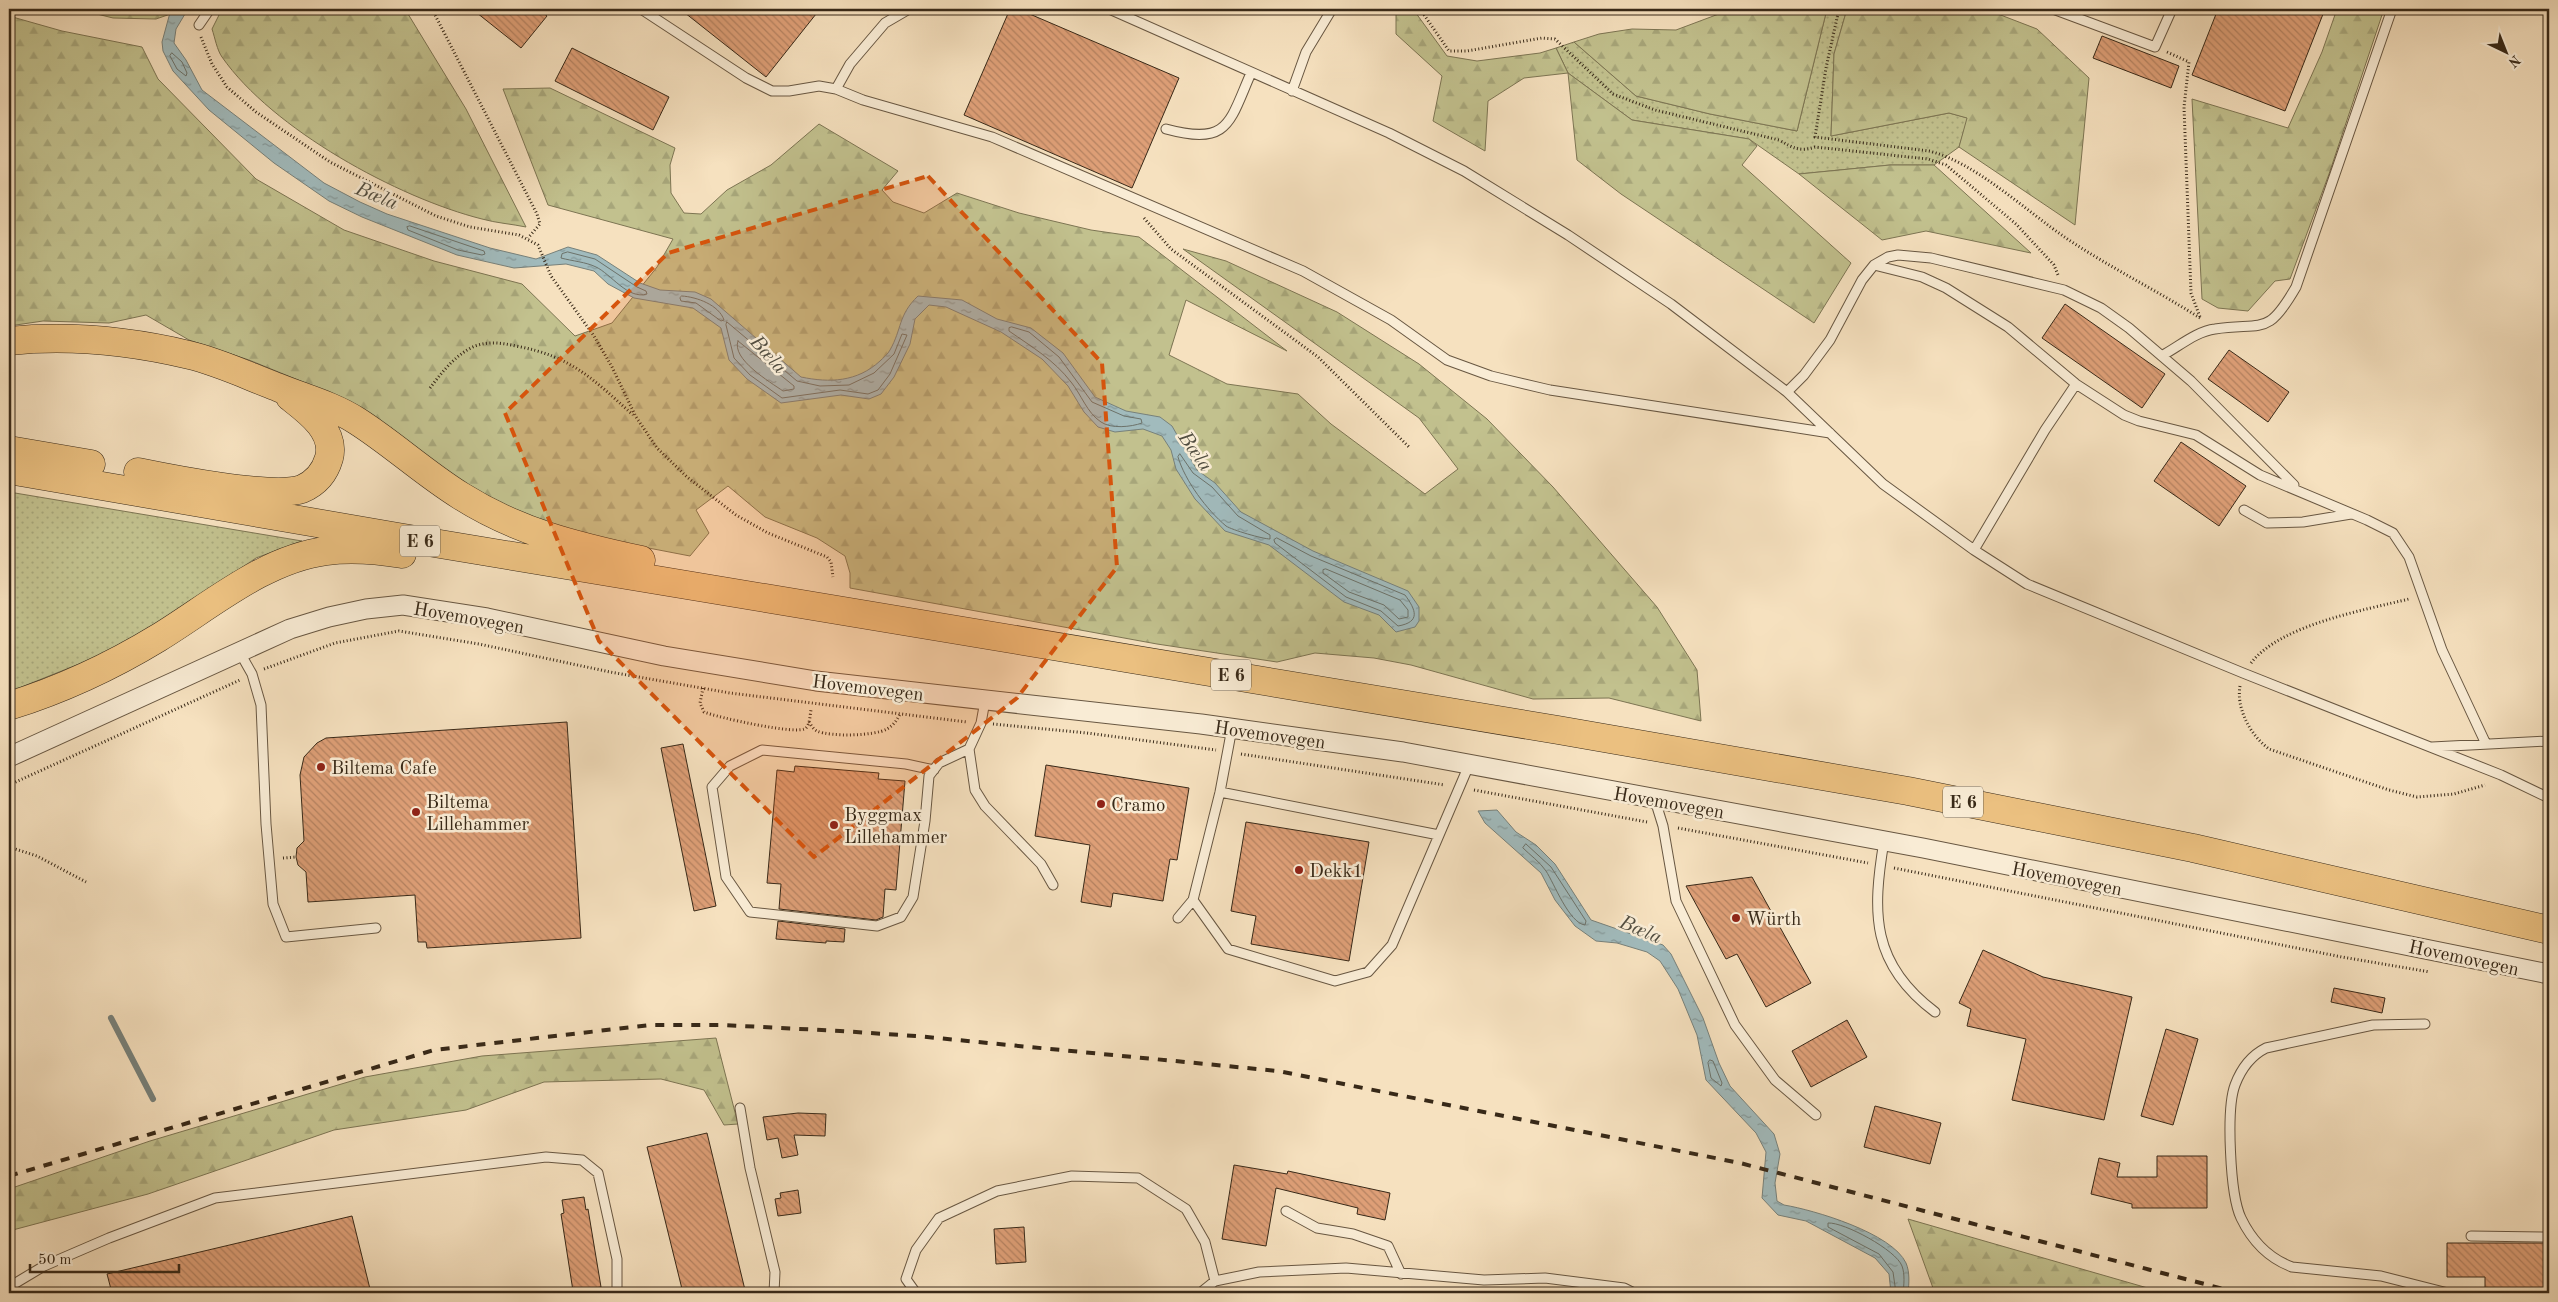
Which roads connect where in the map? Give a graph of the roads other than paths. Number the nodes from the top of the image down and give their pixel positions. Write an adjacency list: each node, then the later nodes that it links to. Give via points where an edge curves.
1 (210, 9): 9 (lane)
2 (641, 9): 11 (lane, via 746,78 772,91 819,86)
3 (909, 9): 11 (lane, via 884,23 850,64)
4 (1109, 9): 10 (lane)
5 (1332, 9): 12 (lane, via 1306,52)
6 (2053, 9): 7 (lane, via 2155,46)
7 (2172, 9)
8 (2392, 9): 16 (lane, via 2296,287 2284,308 2268,322 2250,328 2214,329)
9 (199, 24)
10 (1251, 73): 12 (lane); 13 (lane, via 1228,124 1209,134 1187,135)
11 (836, 89): 20 (lane, via 863,100 992,137 1126,197 1230,238 1303,271 1369,307 1447,360 1491,376 1550,390)
12 (1292, 90): 19 (lane, via 1464,171 1671,304)
13 (1166, 129)
14 (1874, 265): 16 (lane, via 1888,257 1909,255 2064,290 2101,308); 17 (lane, via 1922,277 1946,288 2008,327); 19 (lane, via 1862,280 1830,340)
15 (9, 341): 18 (highway, via 44,338 127,344 190,355)
16 (2163, 355): 23 (lane)
17 (2076, 384): 23 (lane, via 2124,415 2196,435 2260,475); 26 (lane)
18 (277, 387): 21 (highway, via 319,423 329,443 330,455 321,476 291,491 254,490 171,478); 27 (highway, via 331,406 357,421 462,497 541,536 665,564 759,579)
19 (1787, 392): 20 (lane)
20 (1830, 433): 26 (lane, via 1883,484)
21 (9, 450)
22 (9, 470): 27 (highway, E 6)
23 (2300, 491): 25 (lane)
24 (2244, 510): 25 (lane, via 2267,523 2303,522)
25 (2353, 514): 34 (lane, via 2393,533 2402,544 2442,650)
26 (1974, 550): 35 (lane, via 2027,584)
27 (832, 608): 29 (highway, E 6)
28 (239, 651): 30 (street, Hovemovegen, via 328,617 403,605 478,616 664,656 816,681); 37 (street, Hovemovegen); 48 (lane, via 252,674 261,705 273,904 286,937)
29 (1090, 652): 31 (highway, via 1062,656 1030,654 401,554 326,551 270,569 116,661); 49 (highway, E 6, via 2001,809 2193,848)
30 (985, 701): 32 (street, Hovemovegen); 36 (lane, via 982,723)
31 (9, 706)
32 (1232, 728): 38 (street, Hovemovegen); 40 (lane)
33 (2549, 741): 34 (lane)
34 (2486, 744): 35 (lane)
35 (2428, 748): 42 (lane, via 2501,775)
36 (969, 750): 39 (lane, via 939,762); 45 (lane, via 975,790 985,806 1042,864)
37 (9, 757)
38 (1468, 764): 41 (street, Hovemovegen); 43 (lane)
39 (934, 770): 39 (lane, via 929,776 913,897 901,917 878,926 750,912 726,877 712,787 730,766 762,750 906,764)
40 (1220, 792): 43 (lane); 46 (lane)
41 (1653, 797): 44 (street, Hovemovegen); 54 (lane, via 1663,826 1676,901 1735,1025 1775,1080)
42 (2549, 798)
43 (1438, 835): 46 (lane, via 1392,945 1368,972 1335,981 1228,948)
44 (1884, 841): 50 (street, Hovemovegen); 51 (lane, via 1877,894 1878,928 1890,960 1908,990)
45 (1054, 885)
46 (1193, 900): 47 (lane)
47 (1178, 918)
48 (376, 928)
49 (2549, 930)
50 (2549, 974)
51 (1935, 1012)
52 (2425, 1024): 66 (lane, via 2373,1025 2266,1048 2255,1054 2244,1067 2234,1088 2230,1151 2235,1200 2248,1230 2260,1246 2280,1262 2292,1267 2401,1279)
53 (740, 1108): 62 (lane, via 750,1168 775,1272)
54 (1816, 1115)
55 (1286, 1211): 58 (lane, via 1317,1228 1353,1234 1388,1246)
56 (2471, 1236): 57 (lane)
57 (2549, 1236)
58 (1401, 1274): 59 (lane, via 1346,1268 1259,1272); 65 (lane, via 1484,1280 1545,1278 1624,1288)
59 (1215, 1281): 63 (lane, via 1204,1242 1186,1209 1138,1178 1072,1176 997,1191 939,1218 916,1250 906,1279); 64 (lane)
60 (9, 1287): 61 (lane, via 44,1266 101,1241 215,1198 546,1157 582,1160 598,1173 617,1259)
61 (617, 1293)
62 (774, 1293)
63 (916, 1293)
64 (1200, 1293)
65 (1634, 1293)
66 (2448, 1293)

